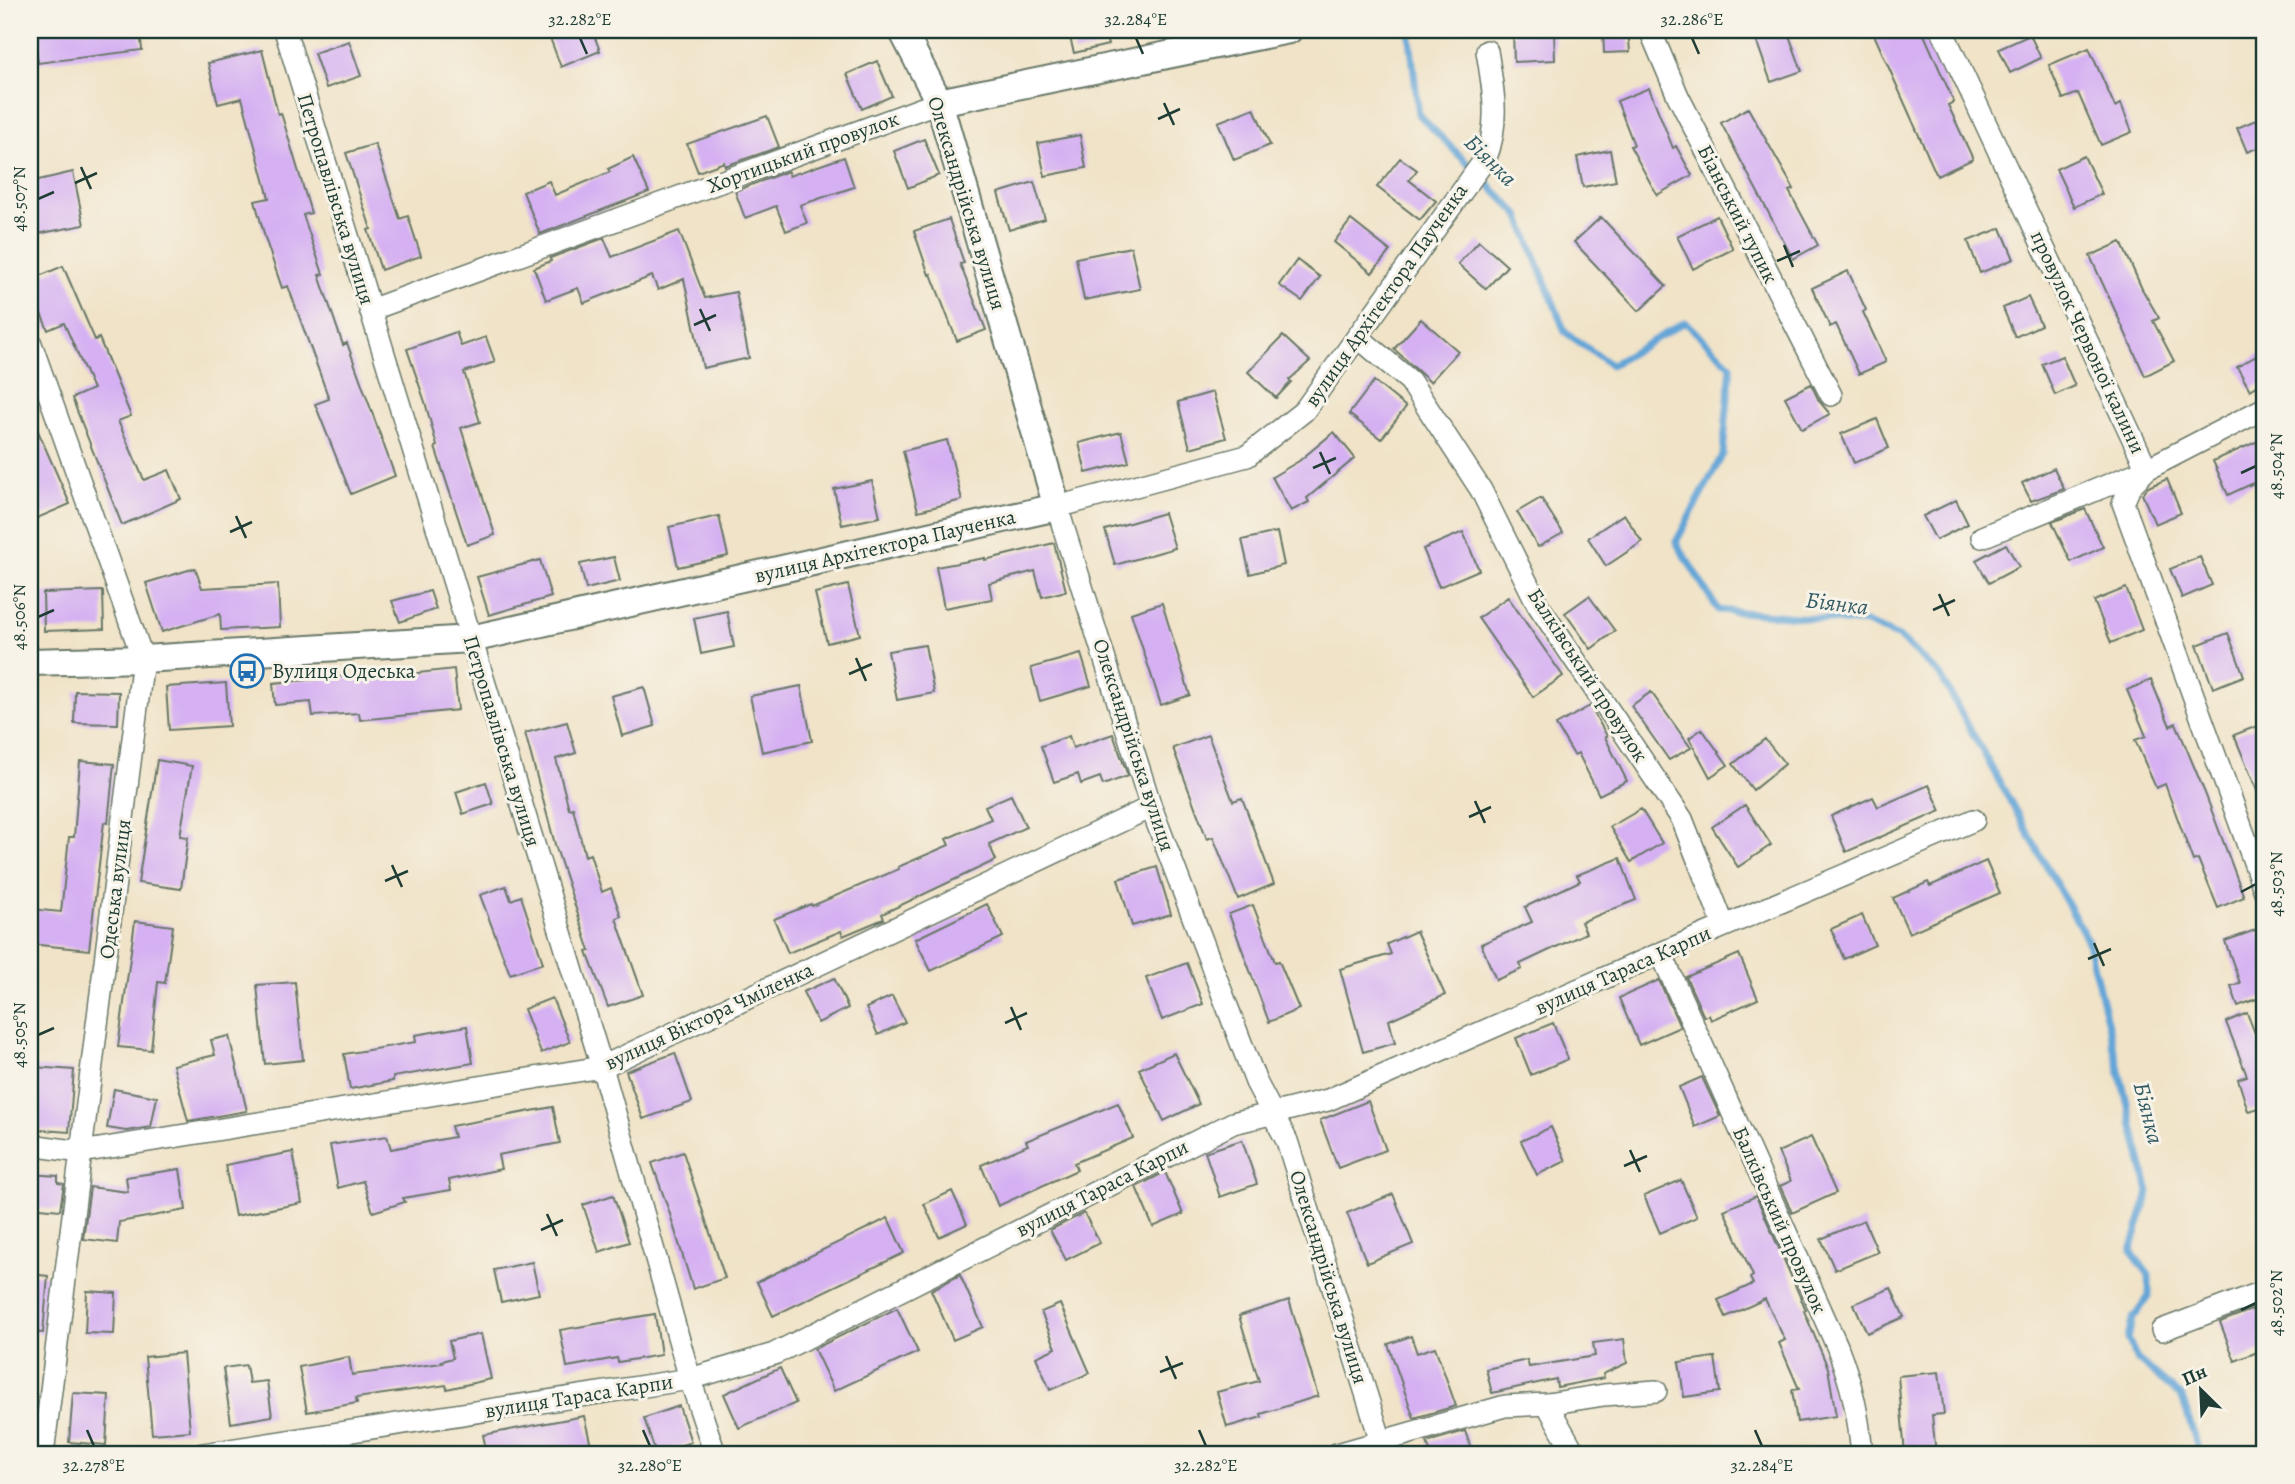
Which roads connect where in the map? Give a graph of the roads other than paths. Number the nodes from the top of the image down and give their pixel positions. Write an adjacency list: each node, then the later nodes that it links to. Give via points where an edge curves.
1 (285, 30): 8 (street, Петропавлівська вулиця)
2 (902, 30): 7 (street, Олександрійська вулиця)
3 (1289, 30): 7 (street, Хортицький провулок)
4 (1650, 30): 11 (street, Біанський тупик, via 1678,96)
5 (1942, 30): 13 (street, провулок Червоної калини)
6 (1487, 51): 9 (street, вулиця Архітектора Паученка, via 1496,106 1493,141 1486,158)
7 (939, 102): 8 (street, Хортицький провулок); 14 (street, Олександрійська вулиця)
8 (370, 310): 16 (street, Петропавлівська вулиця)
9 (1358, 337): 14 (street, вулиця Архітектора Паученка, via 1304,411 1247,456); 22 (street, Балківський провулок, via 1410,381 1481,490 1538,605 1682,818)
10 (30, 341): 17 (street, Одеська вулиця)
11 (1831, 395)
12 (2265, 408): 13 (street)
13 (2147, 468): 15 (street); 21 (street, провулок Червоної калини, via 2131,485 2123,503)
14 (1057, 508): 16 (street, вулиця Архітектора Паученка); 19 (street, Олександрійська вулиця)
15 (1982, 537)
16 (471, 639): 17 (street, вулиця Архітектора Паученка); 24 (street, Петропавлівська вулиця)
17 (144, 659): 18 (street, вулиця Архітектора Паученка); 27 (street, Одеська вулиця)
18 (30, 662)
19 (1151, 807): 24 (street, вулиця Віктора Чміленка); 25 (street, Олександрійська вулиця)
20 (1974, 820): 22 (street, вулиця Тараса Карпи)
21 (2265, 892)
22 (1724, 926): 23 (street, вулиця Тараса Карпи)
23 (1661, 953): 25 (street, вулиця Тараса Карпи, via 1328,1100); 39 (street, Балківський провулок, via 1837,1346 1858,1413)
24 (602, 1067): 27 (street, вулиця Віктора Чміленка); 30 (street, Петропавлівська вулиця)
25 (1272, 1113): 30 (street, вулиця Тараса Карпи, via 1233,1123 774,1354); 33 (street, Олександрійська вулиця, via 1287,1141)
26 (30, 1145): 27 (street, вулиця Віктора Чміленка)
27 (81, 1152): 34 (street, Одеська вулиця)
28 (2265, 1292): 29 (street)
29 (2162, 1330)
30 (690, 1379): 35 (street, вулиця Тараса Карпи); 36 (street, Петропавлівська вулиця)
31 (1656, 1391): 32 (street)
32 (1547, 1404): 33 (street, via 1505,1406); 38 (street)
33 (1383, 1447): 37 (street)
34 (43, 1454)
35 (203, 1454)
36 (715, 1454)
37 (1338, 1454)
38 (1575, 1454)
39 (1862, 1454)

